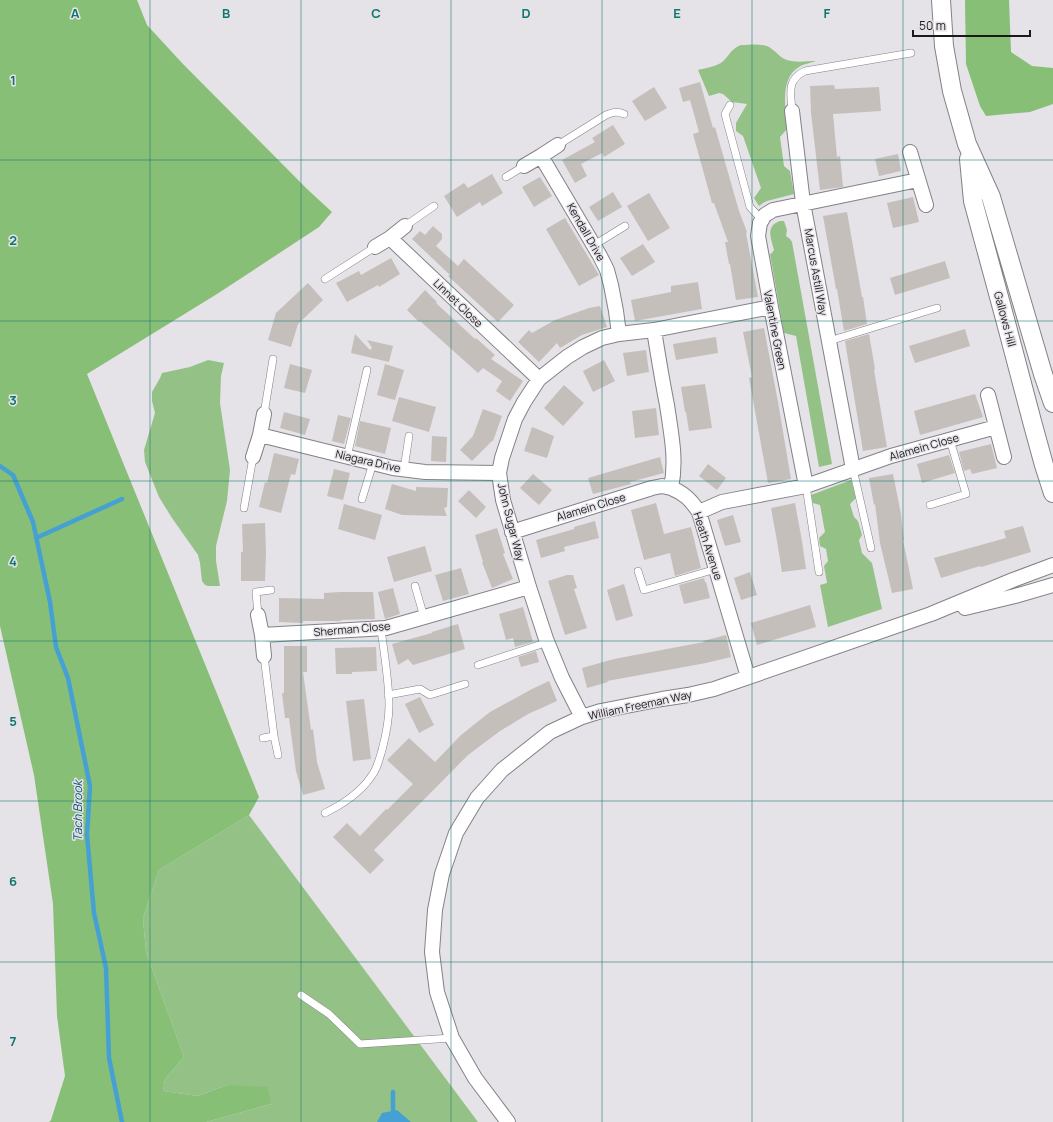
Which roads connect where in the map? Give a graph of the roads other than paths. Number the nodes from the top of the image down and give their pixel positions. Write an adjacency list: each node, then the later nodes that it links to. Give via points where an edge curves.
1 (941, 0): 6 (street, Gallows Hill, via 944,46 952,91)
2 (911, 53): 4 (lane, via 805,71 792,82)
3 (730, 105): 16 (lane, via 725,114 748,200 750,207)
4 (792, 111): 13 (street, Marcus Astill Way)
5 (624, 114): 7 (lane, via 619,112 606,115)
6 (967, 144): 32 (street, Gallows Hill, via 991,197); 47 (street, Gallows Hill, via 973,201 1034,432)
7 (558, 145): 9 (street)
8 (910, 152): 12 (street)
9 (541, 156): 10 (street); 20 (street, Kendall Drive)
10 (524, 166): 11 (lane)
11 (506, 177)
12 (918, 180): 13 (street); 14 (street)
13 (803, 203): 16 (street, via 773,210); 27 (street, Marcus Astill Way)
14 (926, 205)
15 (434, 206): 17 (lane)
16 (762, 220): 23 (street, Valentine Green, via 758,236)
17 (405, 226): 19 (street)
18 (625, 226): 20 (lane)
19 (390, 238): 21 (street); 30 (street, Linnet Close)
20 (594, 245): 26 (street, Kendall Drive, via 607,270)
21 (375, 247): 22 (lane)
22 (325, 279)
23 (771, 307): 25 (street, John Sugar Way); 45 (street, Valentine Green)
24 (937, 308): 27 (lane)
25 (654, 330): 26 (street, John Sugar Way); 46 (street, via 673,442 674,477)
26 (619, 334): 30 (street, John Sugar Way, via 602,338 583,347)
27 (829, 341): 43 (street, Marcus Astill Way)
28 (273, 359): 33 (lane)
29 (367, 370): 40 (lane)
30 (538, 379): 44 (street, John Sugar Way, via 515,419)
31 (988, 395): 34 (street)
32 (1053, 403)
33 (264, 414): 35 (street)
34 (996, 427): 37 (street, Alamein Close); 38 (street)
35 (260, 435): 39 (street); 40 (street, Niagara Drive)
36 (409, 436): 42 (lane)
37 (950, 440): 43 (street, Alamein Close); 49 (lane, via 966,494)
38 (1004, 456)
39 (253, 457): 50 (lane)
40 (347, 457): 41 (street, Niagara Drive)
41 (373, 463): 42 (street, Niagara Drive); 48 (lane)
42 (404, 469): 44 (street, Niagara Drive, via 425,472)
43 (853, 469): 45 (street, Alamein Close); 53 (lane)
44 (499, 472): 52 (street, John Sugar Way, via 503,500)
45 (806, 486): 51 (street, Alamein Close, via 722,502); 57 (lane)
46 (671, 488): 51 (street, Heath Avenue, via 684,494); 52 (street, Alamein Close, via 652,488)
47 (1053, 493)
48 (362, 499)
49 (930, 505)
50 (244, 508)
51 (699, 512): 55 (street, Heath Avenue)
52 (512, 532): 60 (street, John Sugar Way)
53 (871, 548)
54 (1053, 565): 62 (street)
55 (716, 569): 56 (lane, via 644,590); 70 (street, Heath Avenue)
56 (638, 571)
57 (819, 572)
58 (1053, 585): 62 (street, via 1016,596)
59 (415, 586): 64 (lane)
60 (529, 587): 64 (street, Sherman Close); 67 (street, John Sugar Way)
61 (270, 590): 63 (lane, via 256,592)
62 (932, 614): 70 (street, William Freeman Way)
63 (258, 615): 66 (street)
64 (424, 617): 65 (street, Sherman Close)
65 (381, 629): 66 (street, Sherman Close); 72 (lane)
66 (262, 635): 68 (street)
67 (548, 642): 69 (lane); 73 (street, John Sugar Way, via 562,678)
68 (264, 656): 74 (lane)
69 (478, 665)
70 (748, 677): 73 (street, William Freeman Way, via 695,694 623,706)
71 (465, 684): 72 (lane, via 430,695 420,689)
72 (388, 695): 77 (lane, via 387,723 374,772 350,799)
73 (582, 717): 79 (street, William Freeman Way, via 550,732 502,770 477,798 456,833 442,874 434,910 432,952 437,992)
74 (274, 736): 75 (lane); 76 (lane)
75 (263, 738)
76 (278, 754)
77 (325, 813)
78 (301, 995): 79 (lane, via 328,1014 360,1044)
79 (452, 1038): 80 (street, William Freeman Way, via 475,1078)
80 (508, 1122)

